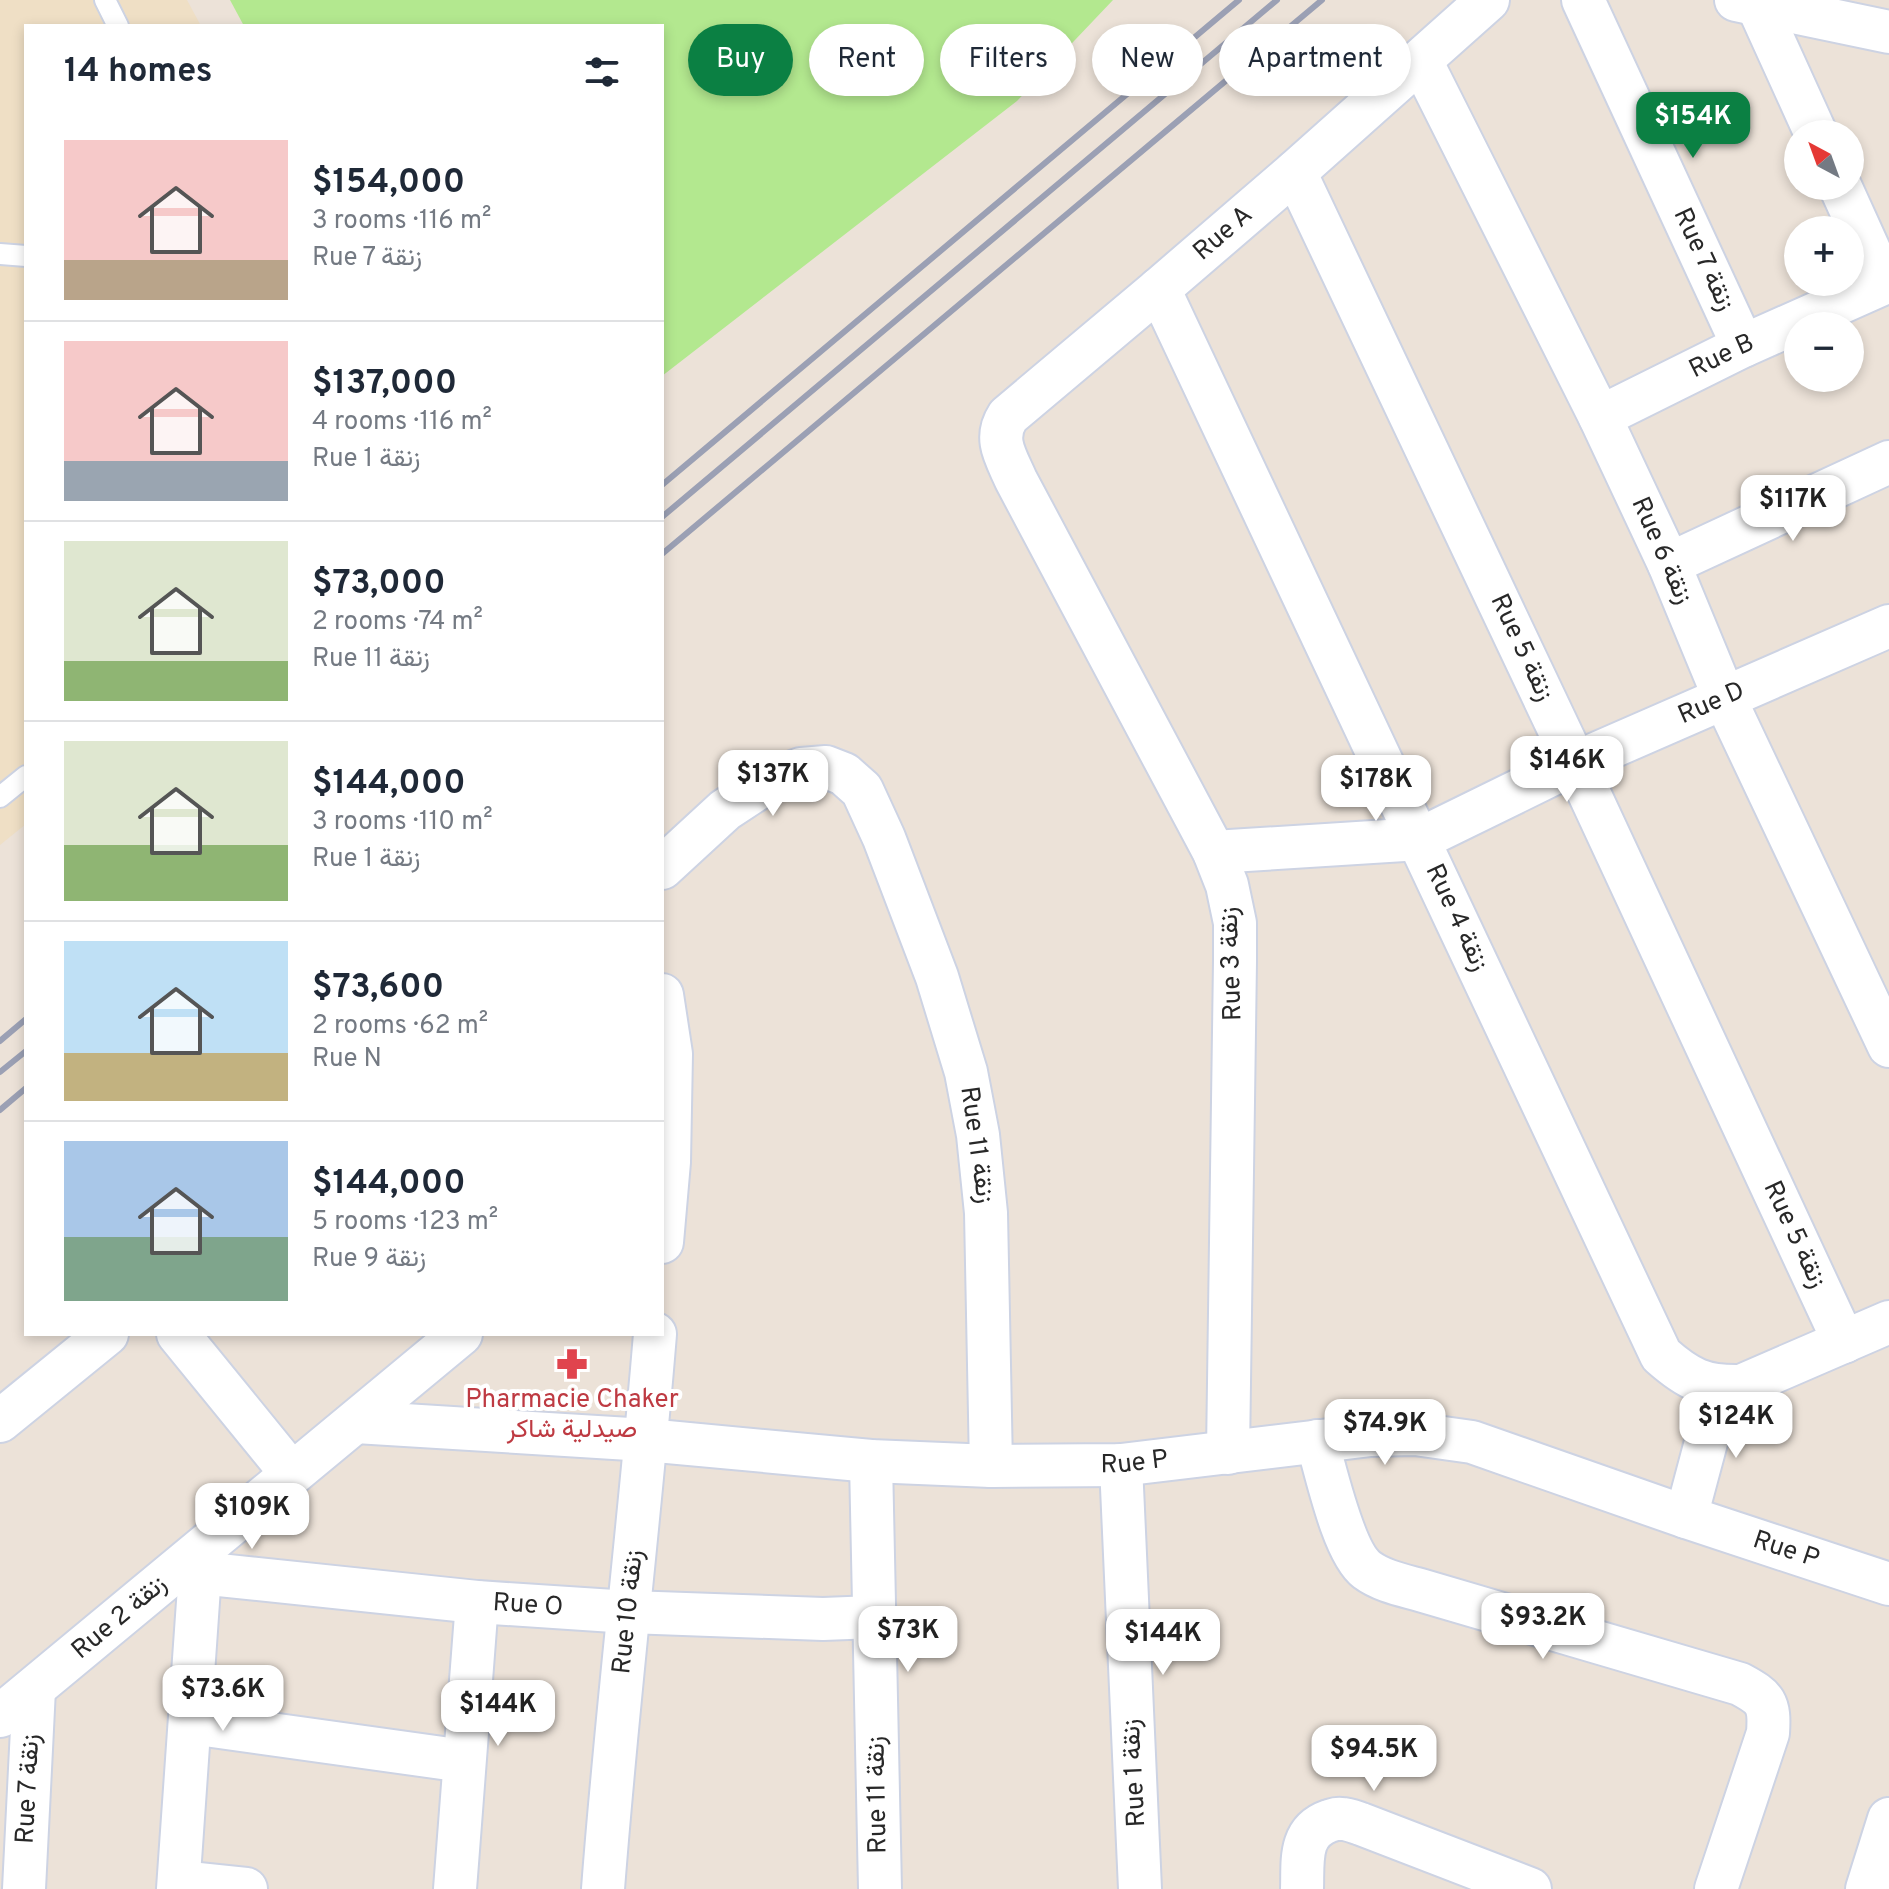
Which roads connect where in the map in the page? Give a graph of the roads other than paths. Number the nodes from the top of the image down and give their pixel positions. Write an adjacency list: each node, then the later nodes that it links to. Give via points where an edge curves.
1 (105, 0): 5 (lane)
2 (1488, 0): 7 (street, Rue A)
3 (1583, 0): 15 (street, Rue 7 زنقة)
4 (1747, 2): 6 (street); 8 (street)
5 (117, 24)
6 (1889, 32)
7 (1421, 61): 9 (street, Rue A); 16 (street, Rue 6 زنقة)
8 (1809, 120)
9 (1295, 172): 14 (street, Rue A); 22 (street, Rue 5 زنقة)
10 (1847, 200): 13 (street)
11 (0, 254): 12 (lane)
12 (24, 256)
13 (1887, 282): 15 (street, Rue B)
14 (1159, 289): 18 (street, Rue A, via 1008,416 999,433); 25 (street, Rue 4 زنقة)
15 (1743, 346): 16 (street, Rue B)
16 (1600, 417): 19 (street, Rue 6 زنقة)
17 (1889, 462): 19 (street)
18 (1016, 480): 26 (street, Rue 3 زنقة)
19 (1669, 564): 21 (street, Rue 6 زنقة)
20 (1889, 626): 21 (street, Rue D)
21 (1724, 697): 22 (street, Rue D); 29 (street, Rue 6 زنقة)
22 (1575, 763): 25 (street, Rue D); 37 (street, Rue 5 زنقة)
23 (24, 778): 24 (lane)
24 (0, 797)
25 (1420, 839): 26 (street, Rue D); 38 (street, Rue 4 زنقة, via 1661,1355 1681,1372)
26 (1214, 852): 43 (street, Rue 3 زنقة, via 1235,923)
27 (664, 866): 46 (street, Rue 11 زنقة, via 725,810 769,781 801,769 826,767 862,790 937,977 966,1072 986,1213)
28 (664, 1008): 30 (street, via 671,1054)
29 (1889, 1046)
30 (665, 1164): 31 (street)
31 (664, 1190)
32 (1889, 1322): 37 (street)
33 (105, 1336): 39 (street)
34 (180, 1336): 47 (street)
35 (459, 1336): 40 (street, Rue 2 زنقة)
36 (655, 1336): 41 (street, Rue 10 زنقة)
37 (1844, 1342): 38 (street, via 1741,1386)
38 (1721, 1386): 48 (street)
39 (0, 1421)
40 (356, 1422): 41 (street, Rue P); 47 (street, Rue 2 زنقة)
41 (646, 1440): 44 (street, Rue P); 52 (street, Rue 10 زنقة)
42 (1317, 1441): 43 (street, Rue P); 48 (street, Rue P, via 1415,1434 1472,1442); 68 (street, via 1343,1530 1358,1561 1382,1579 1740,1684 1760,1695 1770,1715 1768,1733)
43 (1228, 1453): 45 (street, Rue P)
44 (871, 1461): 46 (street, Rue P); 53 (street, Rue 11 زنقة)
45 (1121, 1465): 46 (street, Rue P); 65 (street, Rue 1 زنقة)
46 (991, 1466)
47 (292, 1474): 49 (street, Rue 2 زنقة)
48 (1686, 1517): 50 (street, Rue P)
49 (195, 1566): 51 (street, Rue O); 54 (street, Rue 2 زنقة); 56 (street)
50 (1889, 1584)
51 (477, 1602): 52 (street, Rue O); 57 (street)
52 (629, 1612): 53 (street, Rue O); 63 (street, Rue 10 زنقة)
53 (874, 1617): 64 (street, Rue 11 زنقة)
54 (34, 1689): 55 (street, Rue 2 زنقة); 60 (street, Rue 7 زنقة)
55 (0, 1716)
56 (191, 1723): 57 (street); 59 (street)
57 (464, 1761): 62 (street)
58 (1889, 1819): 69 (street)
59 (179, 1885): 61 (street)
60 (24, 1889)
61 (246, 1889)
62 (455, 1889)
63 (603, 1889)
64 (880, 1889)
65 (1140, 1889)
66 (1302, 1889): 67 (street, via 1304,1848 1312,1830 1341,1819)
67 (1530, 1889)
68 (1716, 1889)
69 (1867, 1889)

